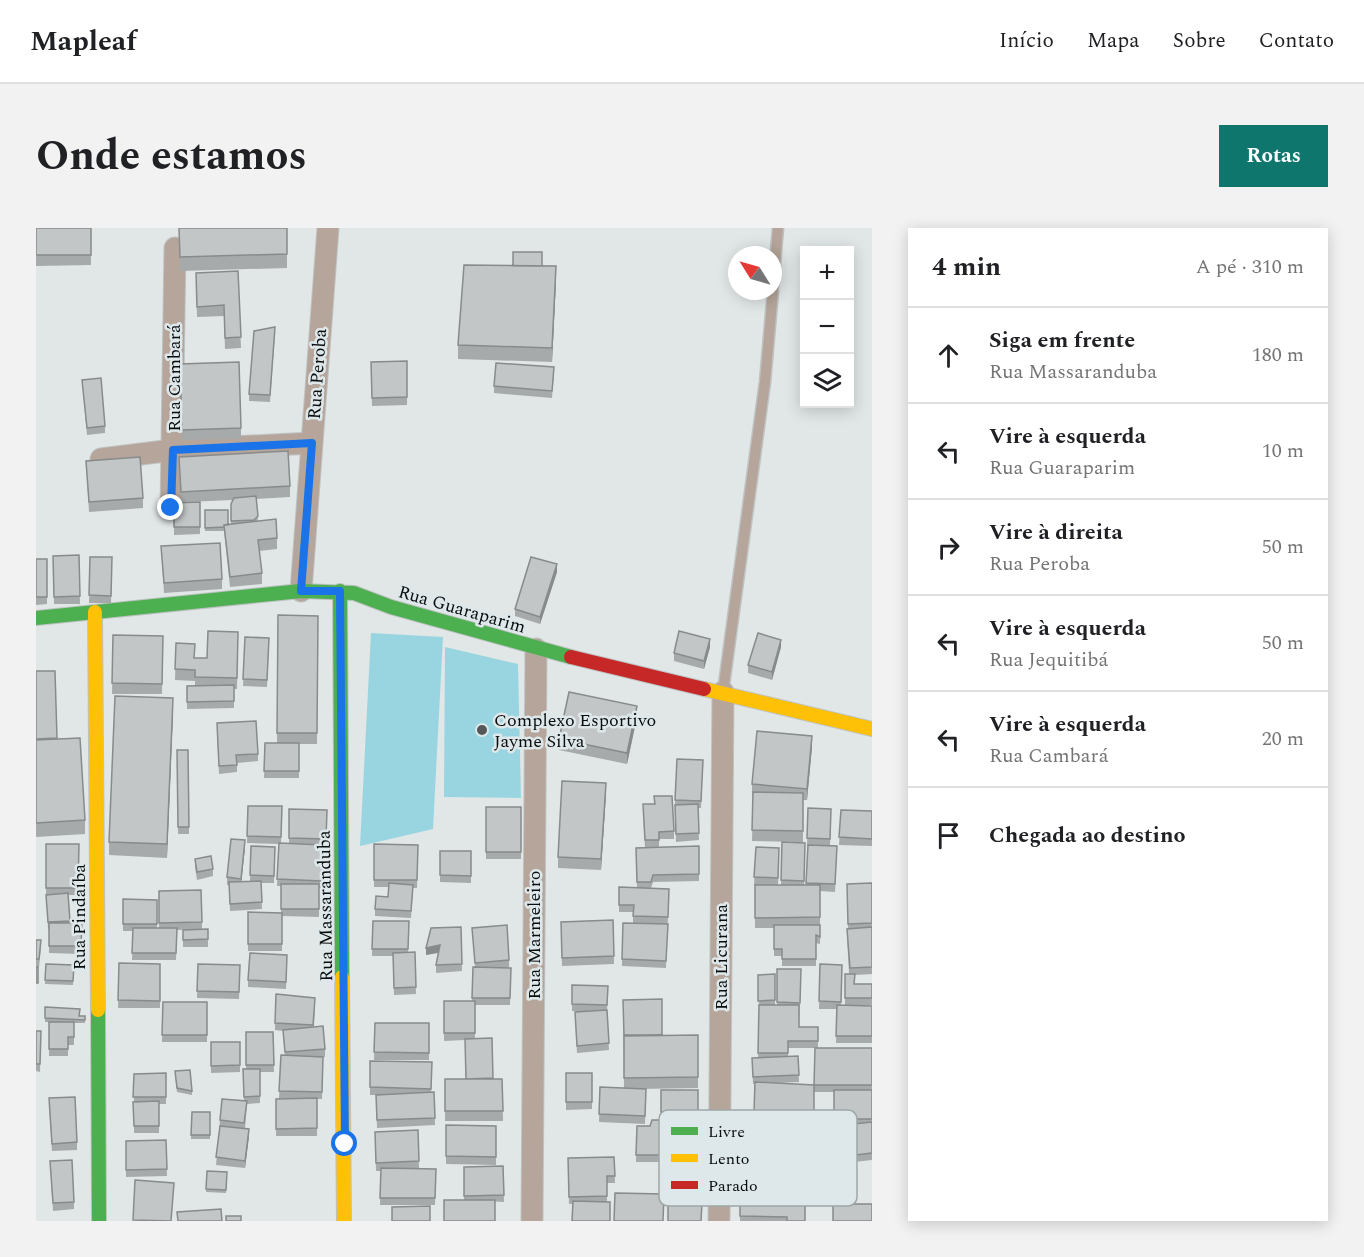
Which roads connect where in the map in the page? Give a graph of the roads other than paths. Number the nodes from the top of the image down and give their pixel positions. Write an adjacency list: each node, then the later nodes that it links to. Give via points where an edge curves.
1 (328, 228): 6 (street, Rua Peroba)
2 (778, 228): 3 (lane)
3 (777, 246)
4 (175, 248): 7 (street, Rua Cambará)
5 (772, 300): 15 (lane, via 765,382)
6 (312, 443): 7 (street); 10 (street, Rua Peroba)
7 (173, 450): 8 (street); 9 (street, Rua Cambará)
8 (101, 459)
9 (171, 508)
10 (301, 591): 11 (street, Rua Guaraparim); 12 (street, Rua Guaraparim)
11 (340, 591): 14 (street, Rua Guaraparim); 20 (street, Rua Massaranduba)
12 (95, 612): 13 (street, Rua Guaraparim); 19 (street, Rua Pindaíba)
13 (36, 618)
14 (536, 649): 15 (street, Rua Guaraparim); 21 (street, Rua Marmeleiro)
15 (723, 692): 16 (street, Rua Guaraparim); 17 (street, Rua Licurana)
16 (872, 729)
17 (720, 1110)
18 (719, 1206): 22 (street, Rua Licurana)
19 (99, 1221)
20 (344, 1221)
21 (532, 1221)
22 (719, 1221)

